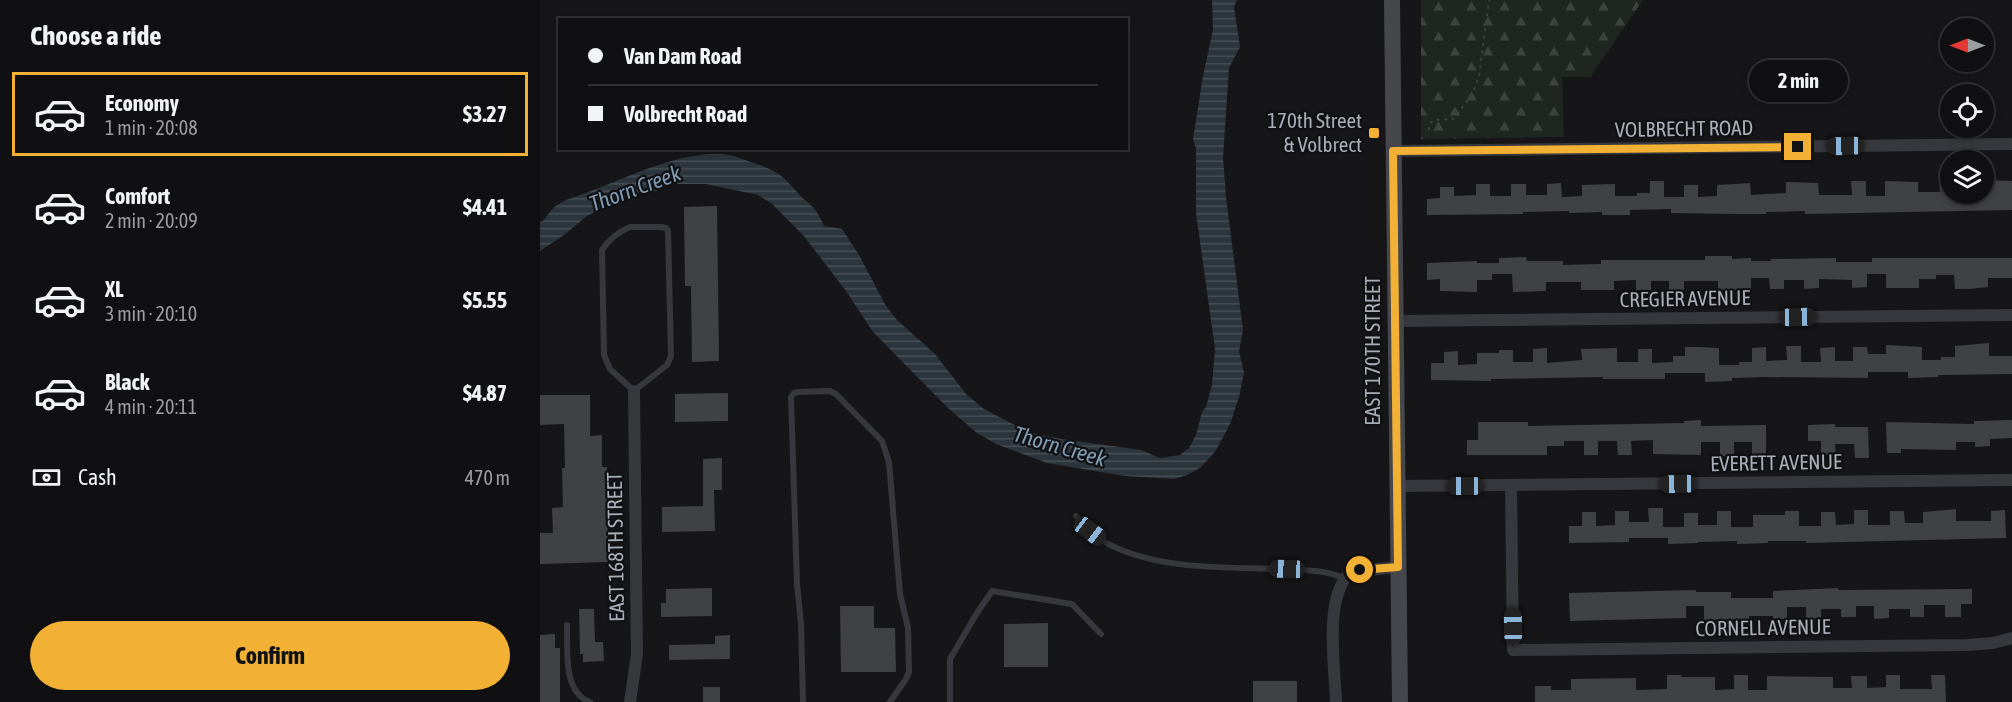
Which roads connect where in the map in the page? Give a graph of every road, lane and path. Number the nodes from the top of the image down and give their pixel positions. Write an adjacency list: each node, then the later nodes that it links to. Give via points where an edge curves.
1 (1392, 0): 5 (street, EAST 170TH STREET)
2 (1489, 0): 3 (path, via 1479,76 1472,95 1453,119 1434,120)
3 (1429, 130)
4 (2012, 144): 5 (street, VOLBRECHT ROAD)
5 (1393, 151): 7 (street, EAST 170TH STREET)
6 (2012, 315): 7 (street, CREGIER AVENUE)
7 (1395, 321): 10 (street, EAST 170TH STREET)
8 (634, 391): 8 (lane, via 610,369 604,356 602,250 618,232 630,227 666,228 671,356 667,365); 19 (street, EAST 168TH STREET, via 637,654)
9 (2012, 480): 11 (street, EVERETT AVENUE)
10 (1396, 486): 11 (street, EVERETT AVENUE); 13 (street, EAST 170TH STREET)
11 (1511, 486): 17 (street, CORNELL AVENUE, via 1513,650 1967,645)
12 (1076, 516): 14 (lane, via 1101,540 1146,558 1215,568 1326,571)
13 (1398, 567): 14 (street, via 1360,570); 24 (street, EAST 170TH STREET)
14 (1344, 578): 23 (street, via 1335,597 1333,614)
15 (567, 625): 18 (lane, via 570,678 578,693)
16 (1101, 634): 22 (lane, via 1072,604 992,591 950,659)
17 (2012, 638)
18 (590, 702)
19 (630, 702)
20 (803, 702): 21 (lane, via 791,397 798,392 830,391 882,441 889,462 900,594 908,628 909,672)
21 (890, 702)
22 (950, 702)
23 (1336, 702)
24 (1400, 702)

